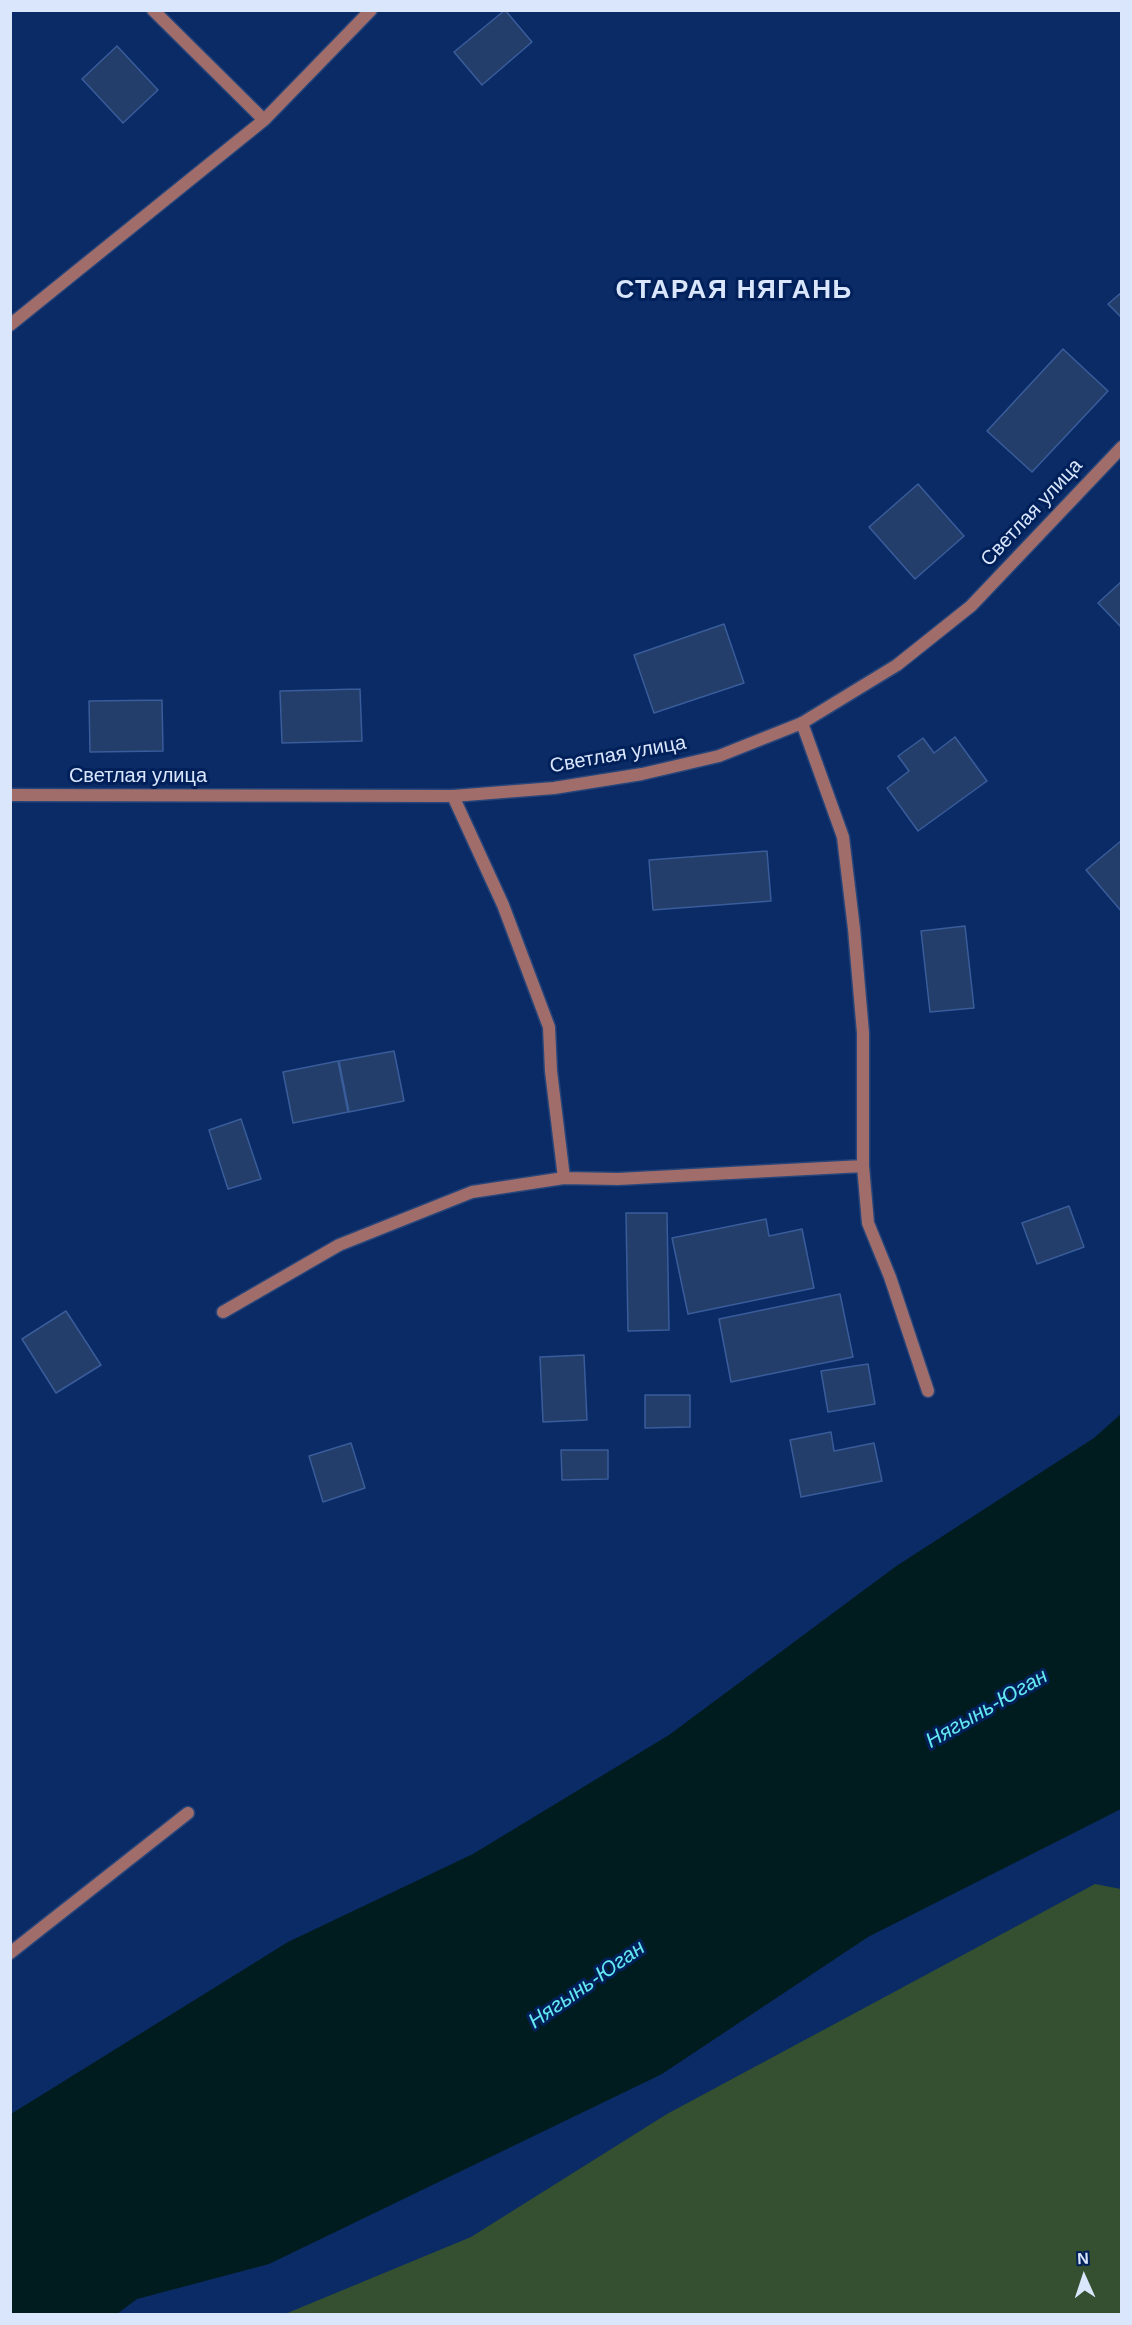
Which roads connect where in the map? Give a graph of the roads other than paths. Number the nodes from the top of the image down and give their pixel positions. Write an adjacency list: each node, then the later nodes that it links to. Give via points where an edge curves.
1 (153, 10): 3 (street)
2 (371, 10): 3 (street)
3 (264, 120): 4 (street)
4 (10, 325)
5 (1122, 447): 6 (street, Светлая улица, via 971,606 897,665)
6 (802, 723): 8 (street, Светлая улица, via 719,756 642,774 554,788); 9 (street, via 843,837 862,1033)
7 (10, 795): 8 (street, Светлая улица)
8 (453, 796): 10 (street, via 504,905 549,1027)
9 (864, 1166): 10 (street, via 618,1179); 12 (street, via 868,1223)
10 (564, 1178): 11 (street, via 472,1192 421,1211 339,1245)
11 (223, 1311)
12 (928, 1391)
13 (188, 1813): 14 (street)
14 (10, 1953)

